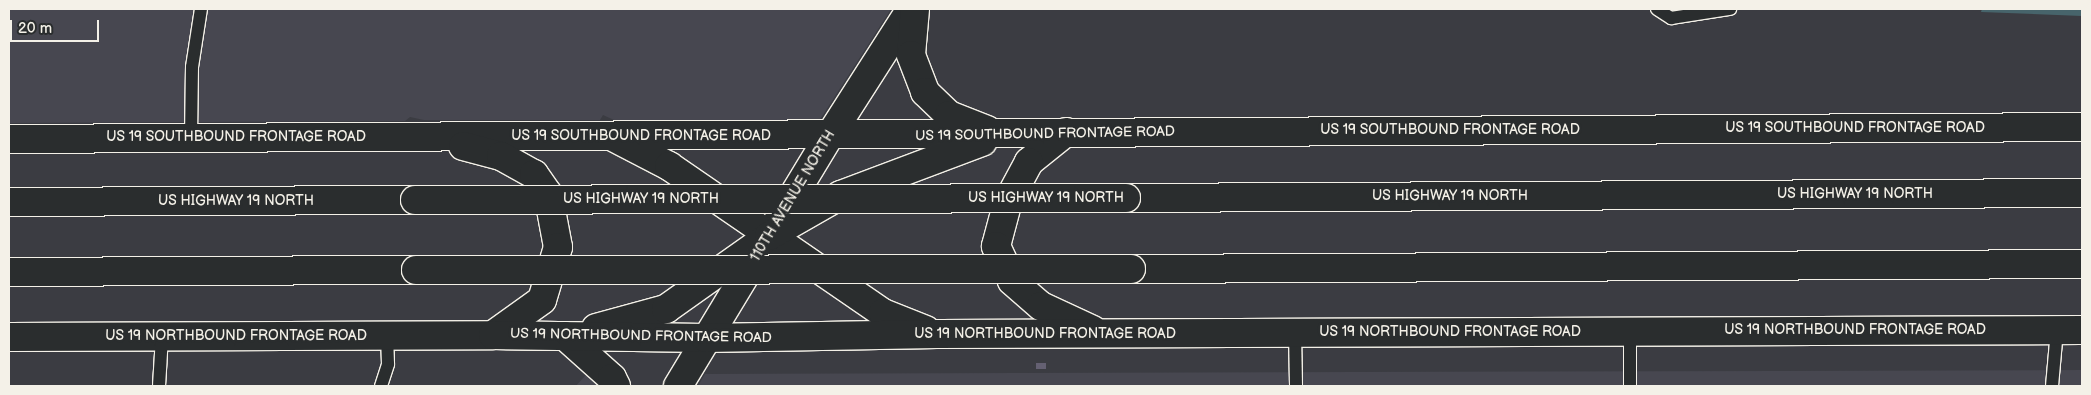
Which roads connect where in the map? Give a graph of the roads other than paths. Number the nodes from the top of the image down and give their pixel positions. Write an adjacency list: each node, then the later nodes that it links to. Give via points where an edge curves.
1 (202, 9): 12 (lane, via 192,67)
2 (911, 9): 11 (main road, 110TH AVENUE NORTH)
3 (915, 9): 8 (main road, via 911,55 925,92 949,115)
4 (1657, 9): 5 (lane, via 1671,18)
5 (1730, 9)
6 (2082, 127): 7 (main road, US 19 SOUTHBOUND FRONTAGE ROAD)
7 (1066, 132): 8 (main road, US 19 SOUTHBOUND FRONTAGE ROAD); 23 (main road, via 1029,162 1008,201 996,246 1012,281 1040,306)
8 (1000, 135): 11 (main road, US 19 SOUTHBOUND FRONTAGE ROAD); 16 (main road, via 841,195)
9 (424, 136): 10 (main road, US 19 SOUTHBOUND FRONTAGE ROAD); 12 (main road, US 19 SOUTHBOUND FRONTAGE ROAD); 25 (main road, via 501,156 534,174 548,194 558,247 542,300)
10 (611, 136): 11 (main road, US 19 SOUTHBOUND FRONTAGE ROAD); 16 (main road, via 669,166)
11 (829, 137): 16 (main road, 110TH AVENUE NORTH)
12 (191, 138): 13 (main road, US 19 SOUTHBOUND FRONTAGE ROAD)
13 (9, 139)
14 (2082, 193): 15 (main road, US HIGHWAY 19 NORTH, bridge)
15 (9, 202)
16 (769, 236): 22 (main road, via 883,313); 26 (main road, via 666,309); 29 (main road, 110TH AVENUE NORTH)
17 (2082, 264): 18 (main road, bridge)
18 (9, 272)
19 (2070, 330): 20 (main road, US 19 NORTHBOUND FRONTAGE ROAD); 36 (lane)
20 (1630, 331): 21 (main road, US 19 NORTHBOUND FRONTAGE ROAD); 35 (lane)
21 (1295, 333): 23 (main road, US 19 NORTHBOUND FRONTAGE ROAD); 34 (lane)
22 (937, 334): 23 (main road, US 19 NORTHBOUND FRONTAGE ROAD); 29 (main road, US 19 NORTHBOUND FRONTAGE ROAD)
23 (1102, 334)
24 (387, 335): 25 (main road, US 19 NORTHBOUND FRONTAGE ROAD); 28 (main road, US 19 NORTHBOUND FRONTAGE ROAD); 31 (lane, via 388,364)
25 (493, 335): 26 (main road, US 19 NORTHBOUND FRONTAGE ROAD)
26 (566, 336): 29 (main road, US 19 NORTHBOUND FRONTAGE ROAD); 32 (main road, via 612,378)
27 (9, 337): 28 (main road, US 19 NORTHBOUND FRONTAGE ROAD)
28 (162, 337): 30 (lane)
29 (706, 338): 33 (main road, 110TH AVENUE NORTH)
30 (159, 386)
31 (381, 386)
32 (616, 386)
33 (678, 386)
34 (1296, 386)
35 (1630, 386)
36 (2052, 386)

